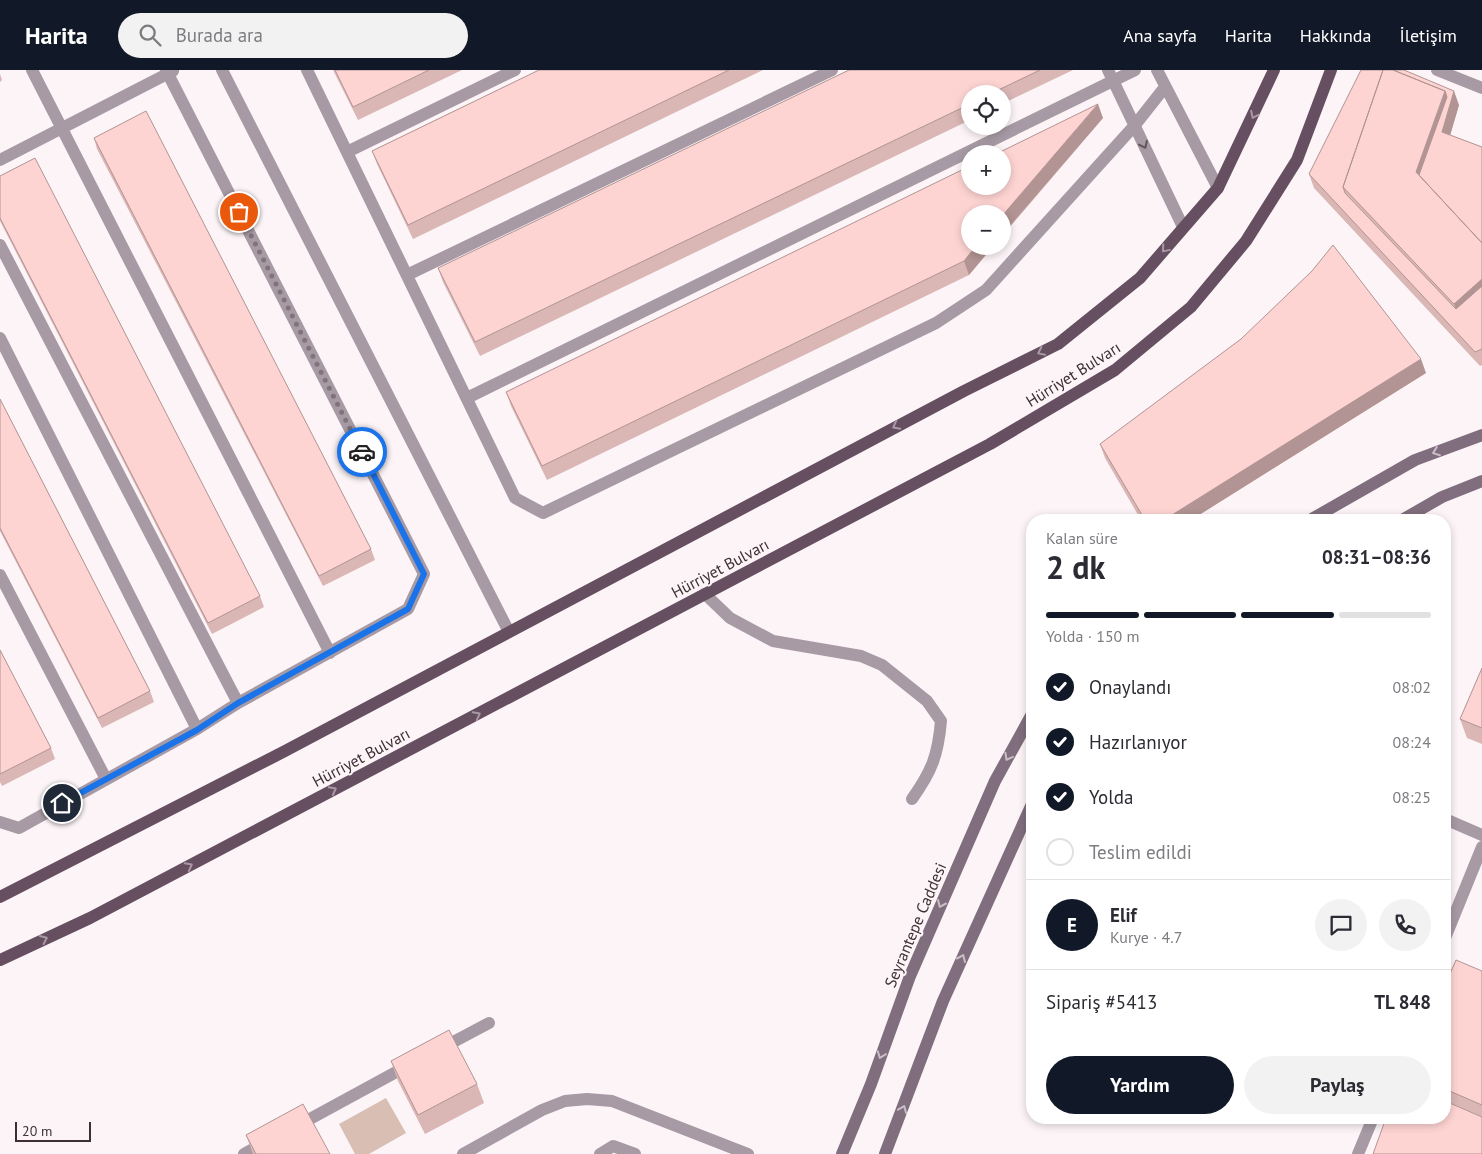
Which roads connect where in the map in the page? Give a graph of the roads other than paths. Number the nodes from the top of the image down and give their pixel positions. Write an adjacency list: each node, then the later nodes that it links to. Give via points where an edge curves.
1 (32, 70): 17 (street)
2 (222, 70): 32 (street)
3 (307, 70): 18 (street)
4 (515, 70): 18 (street)
5 (832, 70): 23 (street)
6 (1108, 70): 13 (street)
7 (1135, 70): 13 (street)
8 (1157, 70): 14 (street)
9 (1274, 70): 20 (main road, Hürriyet Bulvarı, one-way to 20)
10 (1332, 70): 31 (main road, Hürriyet Bulvarı, via 1297,160 1246,241 1191,307 1115,370 990,444)
11 (1437, 70): 15 (street)
12 (170, 71): 17 (street); 33 (street, via 424,574 408,609)
13 (1114, 82): 16 (street); 25 (street)
14 (1165, 87): 16 (street); 20 (street)
15 (1482, 88)
16 (1135, 125): 21 (street, one-way to 21); 25 (street, via 986,290 943,318 543,513 515,498)
17 (61, 127): 19 (street); 33 (street)
18 (347, 152): 23 (street)
19 (0, 160)
20 (1218, 188): 21 (main road, Hürriyet Bulvarı)
21 (1183, 227): 32 (main road, Hürriyet Bulvarı, one-way to 32, via 1140,278 1058,344 964,390)
22 (0, 245): 34 (street)
23 (407, 275): 25 (street)
24 (0, 338): 36 (street)
25 (467, 398)
26 (1482, 435): 28 (main road, one-way to 28, via 1415,460)
27 (1482, 482): 29 (main road, via 1442,497)
28 (1320, 514)
29 (1412, 514)
30 (0, 575): 37 (street)
31 (705, 594): 38 (street, via 730,618 773,641 861,656 882,665 927,701 941,721 938,750 929,775); 46 (main road, Hürriyet Bulvarı, one-way to 31, via 90,918)
32 (509, 632): 44 (main road, Hürriyet Bulvarı)
33 (330, 653): 34 (street)
34 (238, 703): 36 (street)
35 (1026, 725): 54 (main road, Seyrantepe Caddesi, one-way to 54, via 995,781 914,967)
36 (197, 730): 37 (street)
37 (106, 779): 40 (street, via 19,828)
38 (912, 799)
39 (1026, 817): 55 (main road, one-way to 39, via 943,1001)
40 (0, 822)
41 (1451, 822): 42 (street)
42 (1482, 835)
43 (1482, 847): 45 (street)
44 (0, 897)
45 (1451, 923)
46 (0, 960)
47 (489, 1023): 49 (street)
48 (1370, 1124): 56 (street)
49 (244, 1154)
50 (463, 1154): 53 (street, via 542,1110 565,1101 587,1099 612,1101)
51 (600, 1154): 52 (street, via 613,1146)
52 (635, 1154)
53 (748, 1154)
54 (842, 1154)
55 (885, 1154)
56 (1358, 1154)

